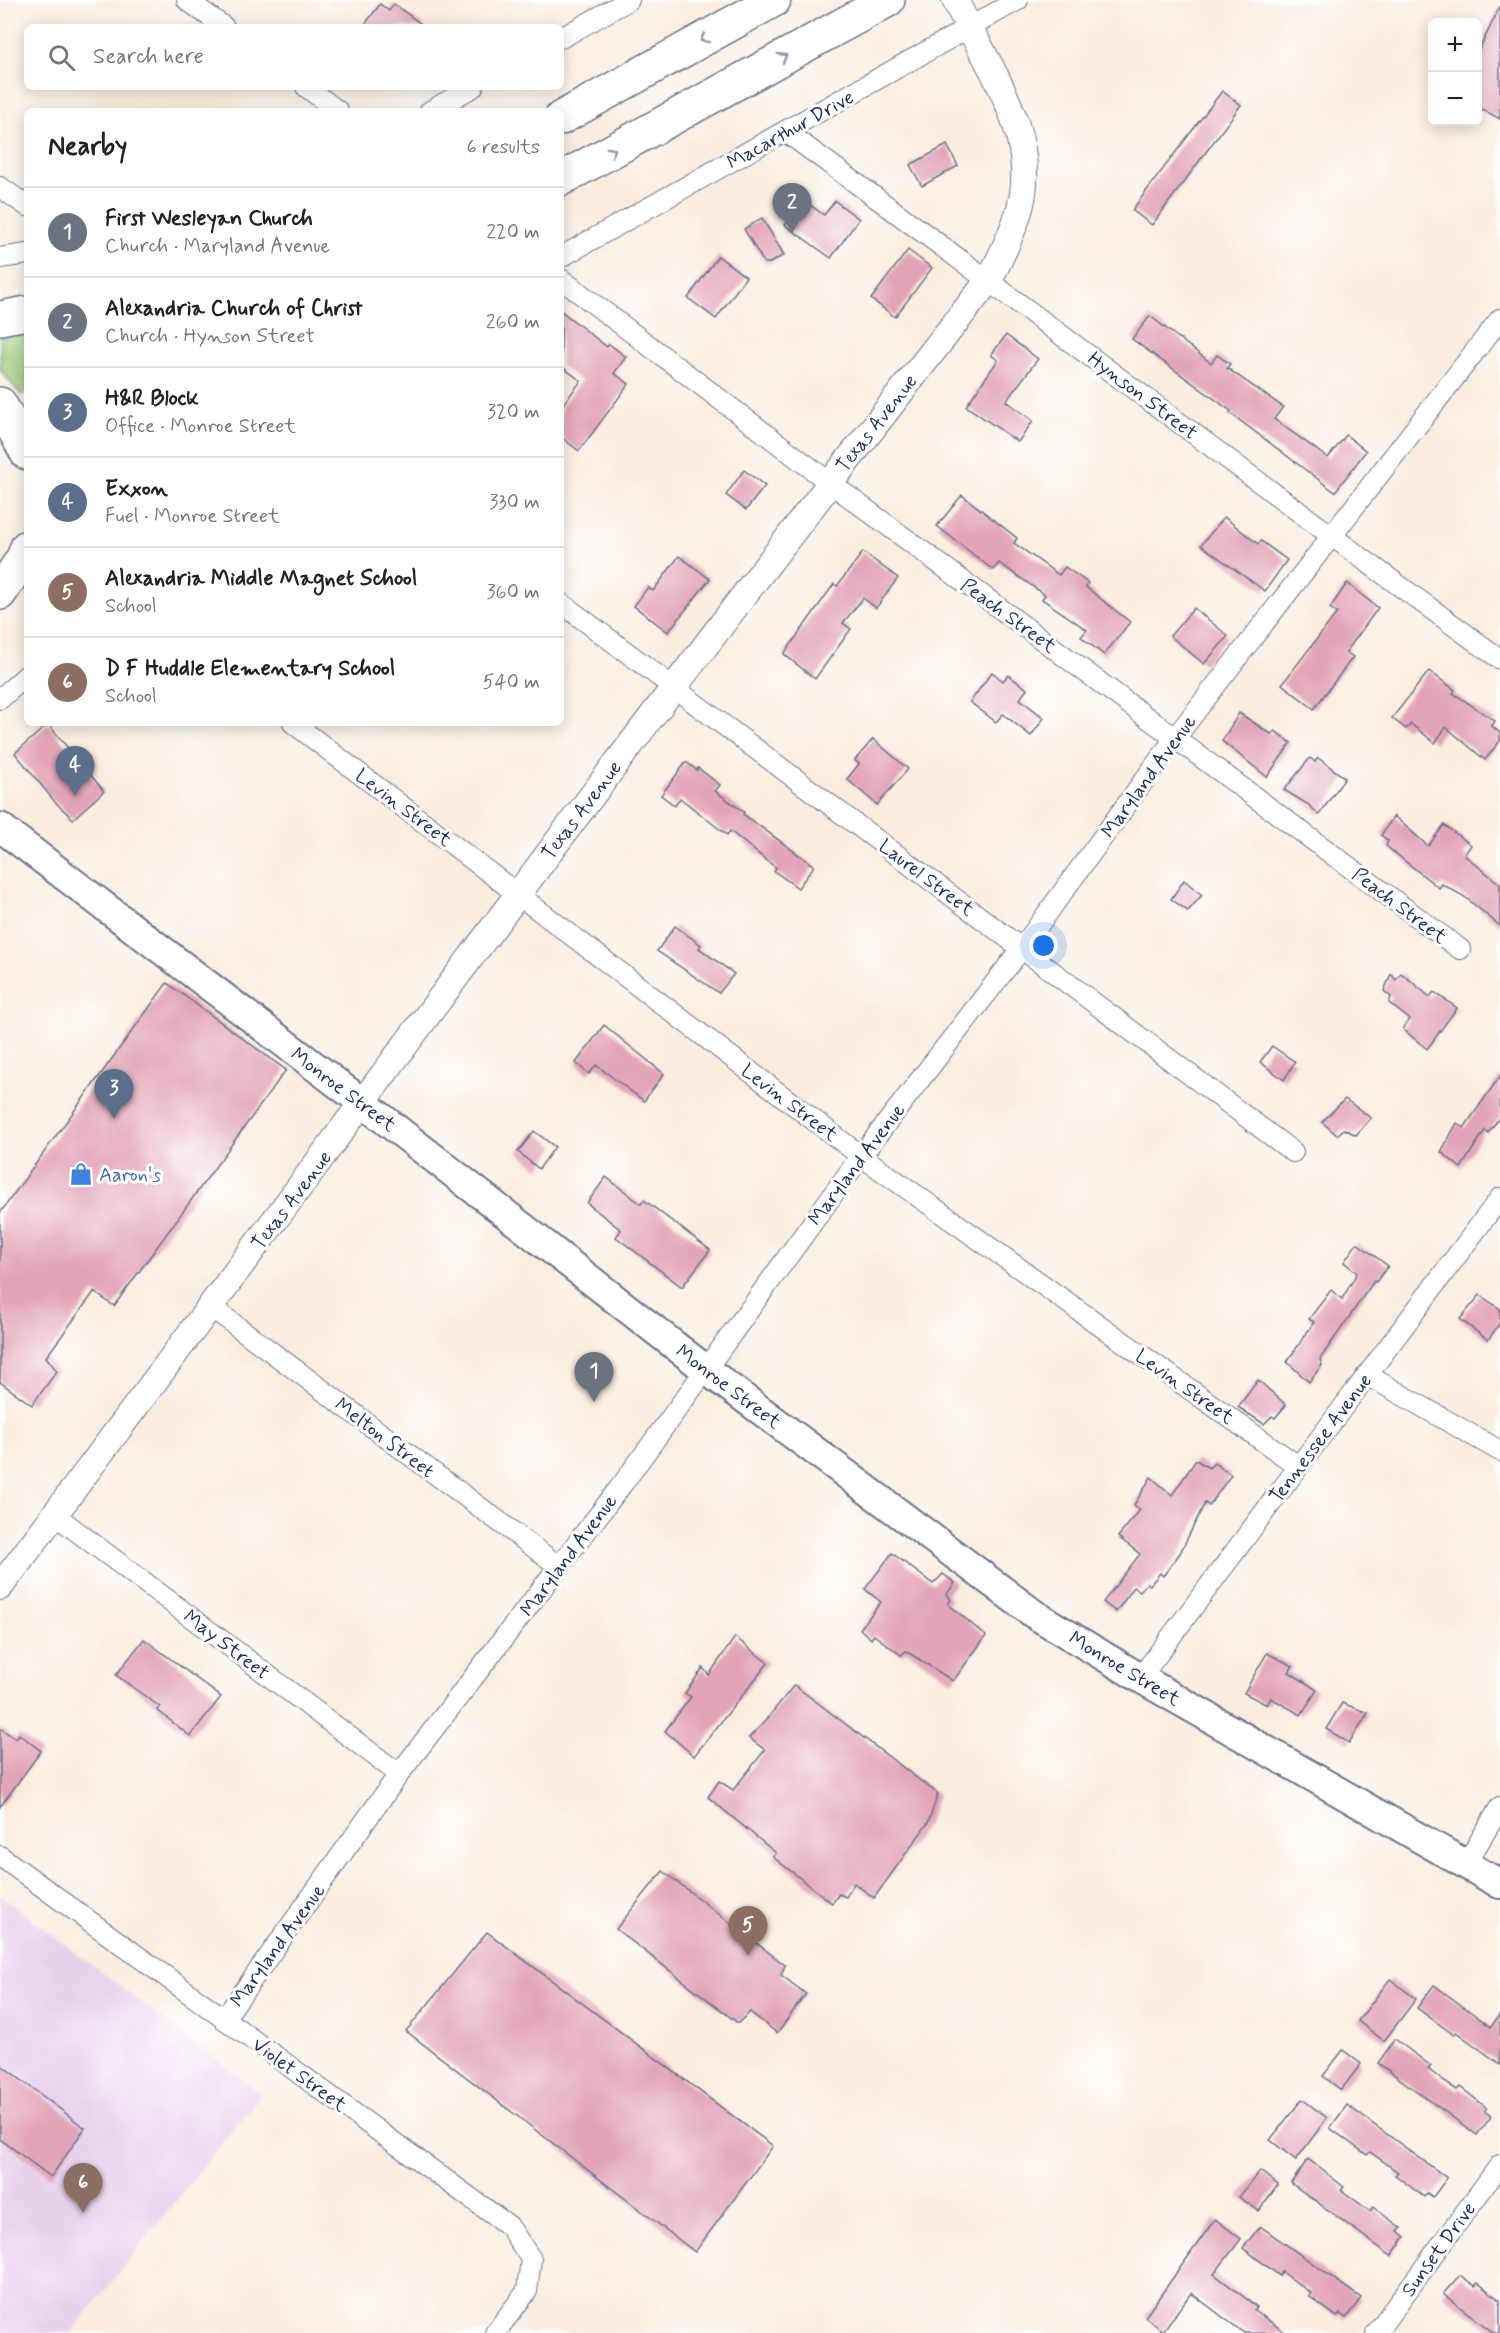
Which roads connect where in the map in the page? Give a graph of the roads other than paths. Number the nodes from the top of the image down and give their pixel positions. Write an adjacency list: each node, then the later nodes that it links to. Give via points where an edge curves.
1 (187, 0): 7 (street)
2 (774, 0): 14 (highway, one-way to 14)
3 (888, 0): 16 (highway, one-way to 3)
4 (955, 0): 8 (street, Texas Avenue)
5 (1018, 0): 8 (street, Macarthur Drive)
6 (619, 2): 9 (street)
7 (220, 24)
8 (969, 29): 15 (street, Macarthur Drive); 22 (street, Texas Avenue, via 1010,108 1023,154 1020,208)
9 (564, 36)
10 (310, 90): 12 (street)
11 (468, 90): 13 (street)
12 (334, 108)
13 (435, 108)
14 (564, 116)
15 (786, 132): 20 (street, Macarthur Drive); 22 (street, Hynson Street)
16 (564, 177)
17 (0, 187): 18 (street)
18 (24, 204)
19 (24, 254): 21 (street)
20 (564, 255)
21 (0, 258)
22 (989, 280): 29 (street, Texas Avenue); 30 (street, Hynson Street)
23 (564, 281): 29 (street, Peach Street)
24 (24, 314): 25 (highway)
25 (0, 318)
26 (1500, 319): 30 (street, Maryland Avenue)
27 (10, 418): 28 (highway)
28 (24, 447)
29 (829, 482): 38 (street, Texas Avenue); 41 (street, Peach Street)
30 (1330, 536): 36 (street, Hynson Street); 41 (street, Maryland Avenue)
31 (24, 555): 33 (highway)
32 (24, 588): 35 (highway)
33 (0, 593)
34 (564, 605): 38 (street, Laurel Street)
35 (0, 609)
36 (1500, 659)
37 (24, 678): 39 (street)
38 (675, 687): 43 (street, Texas Avenue); 44 (street, Laurel Street)
39 (0, 699)
40 (297, 726): 43 (street, Levin Street)
41 (1175, 738): 44 (street, Maryland Avenue); 45 (street, Peach Street)
42 (0, 827): 46 (main road, Monroe Street)
43 (517, 894): 46 (street, Texas Avenue); 48 (street, Levin Street)
44 (1022, 948): 47 (street, Laurel Street); 48 (street, Maryland Avenue)
45 (1460, 949)
46 (363, 1103): 50 (street, Texas Avenue); 51 (main road, Monroe Street)
47 (1293, 1152)
48 (861, 1156): 51 (street, Maryland Avenue); 54 (street, Levin Street)
49 (1500, 1198): 52 (street, Tennessee Avenue)
50 (211, 1307): 55 (street, Texas Avenue); 56 (street, Melton Street)
51 (705, 1369): 56 (street, Maryland Avenue); 58 (main road, Monroe Street, via 1034,1614)
52 (1367, 1375): 53 (street); 54 (street, Tennessee Avenue)
53 (1500, 1450)
54 (1298, 1466): 58 (street, Tennessee Avenue)
55 (55, 1515): 57 (street, Texas Avenue); 59 (street, May Street)
56 (560, 1567): 59 (street, Maryland Avenue)
57 (0, 1587)
58 (1140, 1678): 62 (main road, Monroe Street)
59 (399, 1773): 64 (street, Maryland Avenue)
60 (1500, 1807): 62 (street)
61 (0, 1856): 64 (street, Violet Street)
62 (1466, 1864): 63 (main road, Monroe Street)
63 (1500, 1884)
64 (224, 2019): 66 (street, Violet Street, via 509,2226 531,2259 527,2290)
65 (1500, 2165): 67 (street, Sunset Drive)
66 (495, 2333)
67 (1376, 2333)

